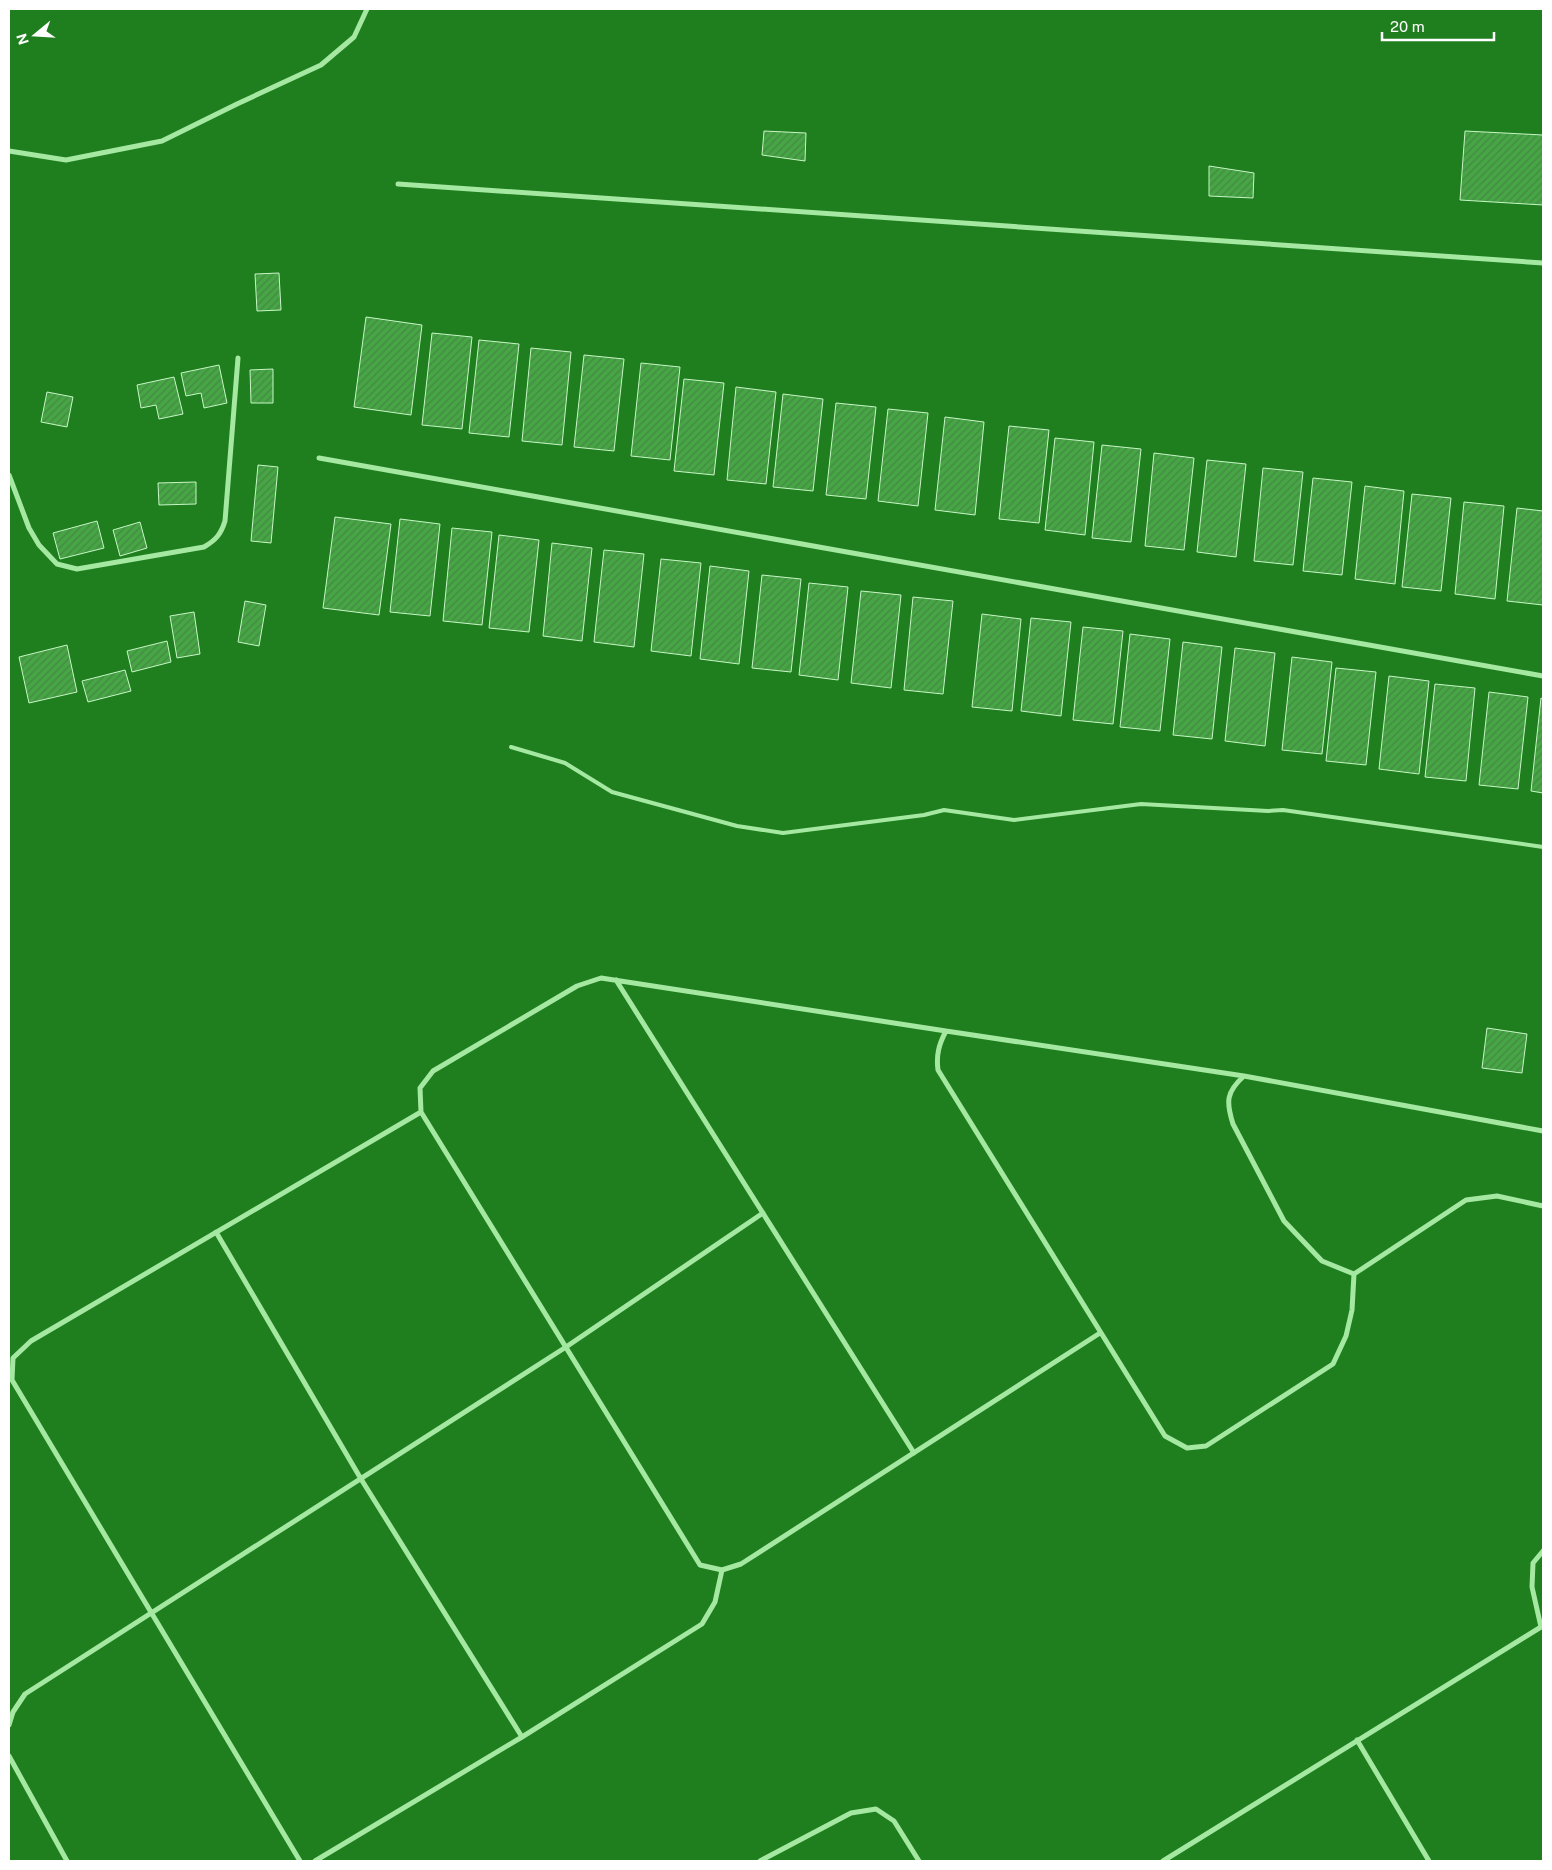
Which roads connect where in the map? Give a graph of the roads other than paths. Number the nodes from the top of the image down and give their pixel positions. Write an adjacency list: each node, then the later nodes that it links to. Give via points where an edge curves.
1 (367, 9): 2 (street, via 354,37 321,65 162,141 66,160)
2 (9, 151)
3 (398, 184): 4 (street)
4 (1543, 263)
5 (238, 358): 7 (street, via 225,521 215,541 204,547 77,568 57,564 39,546 29,528)
6 (319, 458): 8 (street)
7 (9, 475)
8 (1543, 676)
9 (511, 748): 10 (lane, via 565,763 612,792 737,826 783,833 944,810 1014,820 1141,804 1268,812 1283,810)
10 (1543, 847)
11 (616, 980): 12 (street); 14 (street, via 601,978 577,986 434,1071 420,1088); 17 (street)
12 (946, 1031): 13 (street); 20 (street, via 936,1058 938,1070)
13 (1244, 1076): 15 (street); 19 (street, via 1233,1086 1228,1109 1284,1221 1322,1261)
14 (421, 1112): 18 (street); 21 (street)
15 (1543, 1131)
16 (1543, 1206): 19 (street, via 1497,1196 1466,1200)
17 (763, 1213): 21 (street); 22 (street)
18 (216, 1232): 23 (street); 26 (street, via 31,1341 13,1358 12,1380)
19 (1354, 1274): 20 (street, via 1352,1310 1346,1336 1332,1364 1206,1446 1187,1448 1165,1436)
20 (1100, 1333): 22 (street)
21 (566, 1347): 23 (street); 25 (street, via 700,1565)
22 (914, 1453): 25 (street, via 741,1564)
23 (361, 1479): 26 (street); 29 (street)
24 (1543, 1551): 27 (street, via 1533,1563 1532,1587)
25 (722, 1570): 29 (street, via 715,1602 702,1624)
26 (151, 1613): 28 (street, via 24,1694); 34 (street)
27 (1542, 1628): 30 (street)
28 (9, 1725)
29 (522, 1738): 35 (street)
30 (1357, 1740): 32 (street); 39 (street)
31 (9, 1756): 33 (street)
32 (1170, 1859): 38 (street)
33 (67, 1861)
34 (300, 1861)
35 (316, 1861)
36 (760, 1861): 37 (street, via 851,1813 876,1809 894,1821)
37 (919, 1861)
38 (1163, 1861)
39 (1429, 1861)

